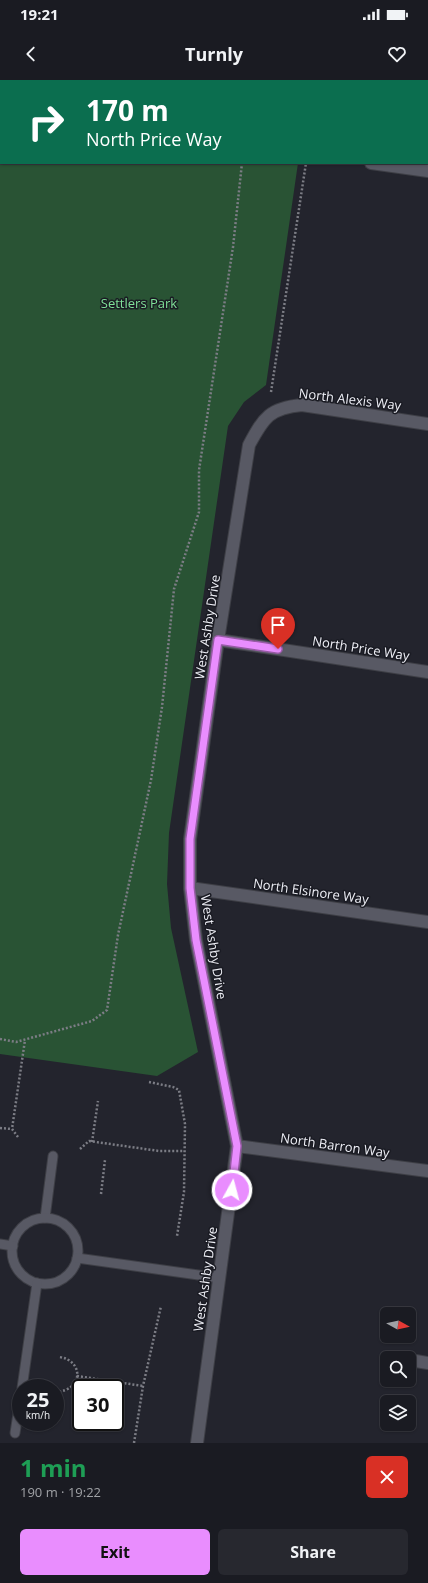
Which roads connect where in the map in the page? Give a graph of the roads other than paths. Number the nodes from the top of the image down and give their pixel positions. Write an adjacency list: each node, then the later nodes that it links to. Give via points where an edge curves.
1 (378, 164): 2 (street)
2 (428, 171)
3 (270, 414): 4 (street, North Alexis Way, via 285,407 302,405); 5 (street, West Ashby Drive, via 258,428 249,445)
4 (428, 424)
5 (218, 640): 6 (street, North Price Way); 7 (street, West Ashby Drive, via 190,839)
6 (428, 672)
7 (190, 888): 8 (street, North Elsinore Way); 9 (street, West Ashby Drive, via 196,940)
8 (428, 922)
9 (237, 1146): 11 (street, North Barron Way); 16 (street, West Ashby Drive)
10 (53, 1156): 12 (lane)
11 (428, 1171)
12 (44, 1218): 14 (lane, via 25,1225 18,1232); 15 (lane, via 63,1223 71,1230 76,1238)
13 (0, 1244): 14 (lane)
14 (13, 1246): 17 (lane, via 12,1252 20,1272)
15 (77, 1258): 16 (lane); 17 (lane, via 73,1268 58,1281 48,1284)
16 (220, 1278): 21 (street, West Ashby Drive)
17 (37, 1283): 20 (lane)
18 (416, 1361): 19 (street)
19 (428, 1363)
20 (23, 1379)
21 (197, 1443)

